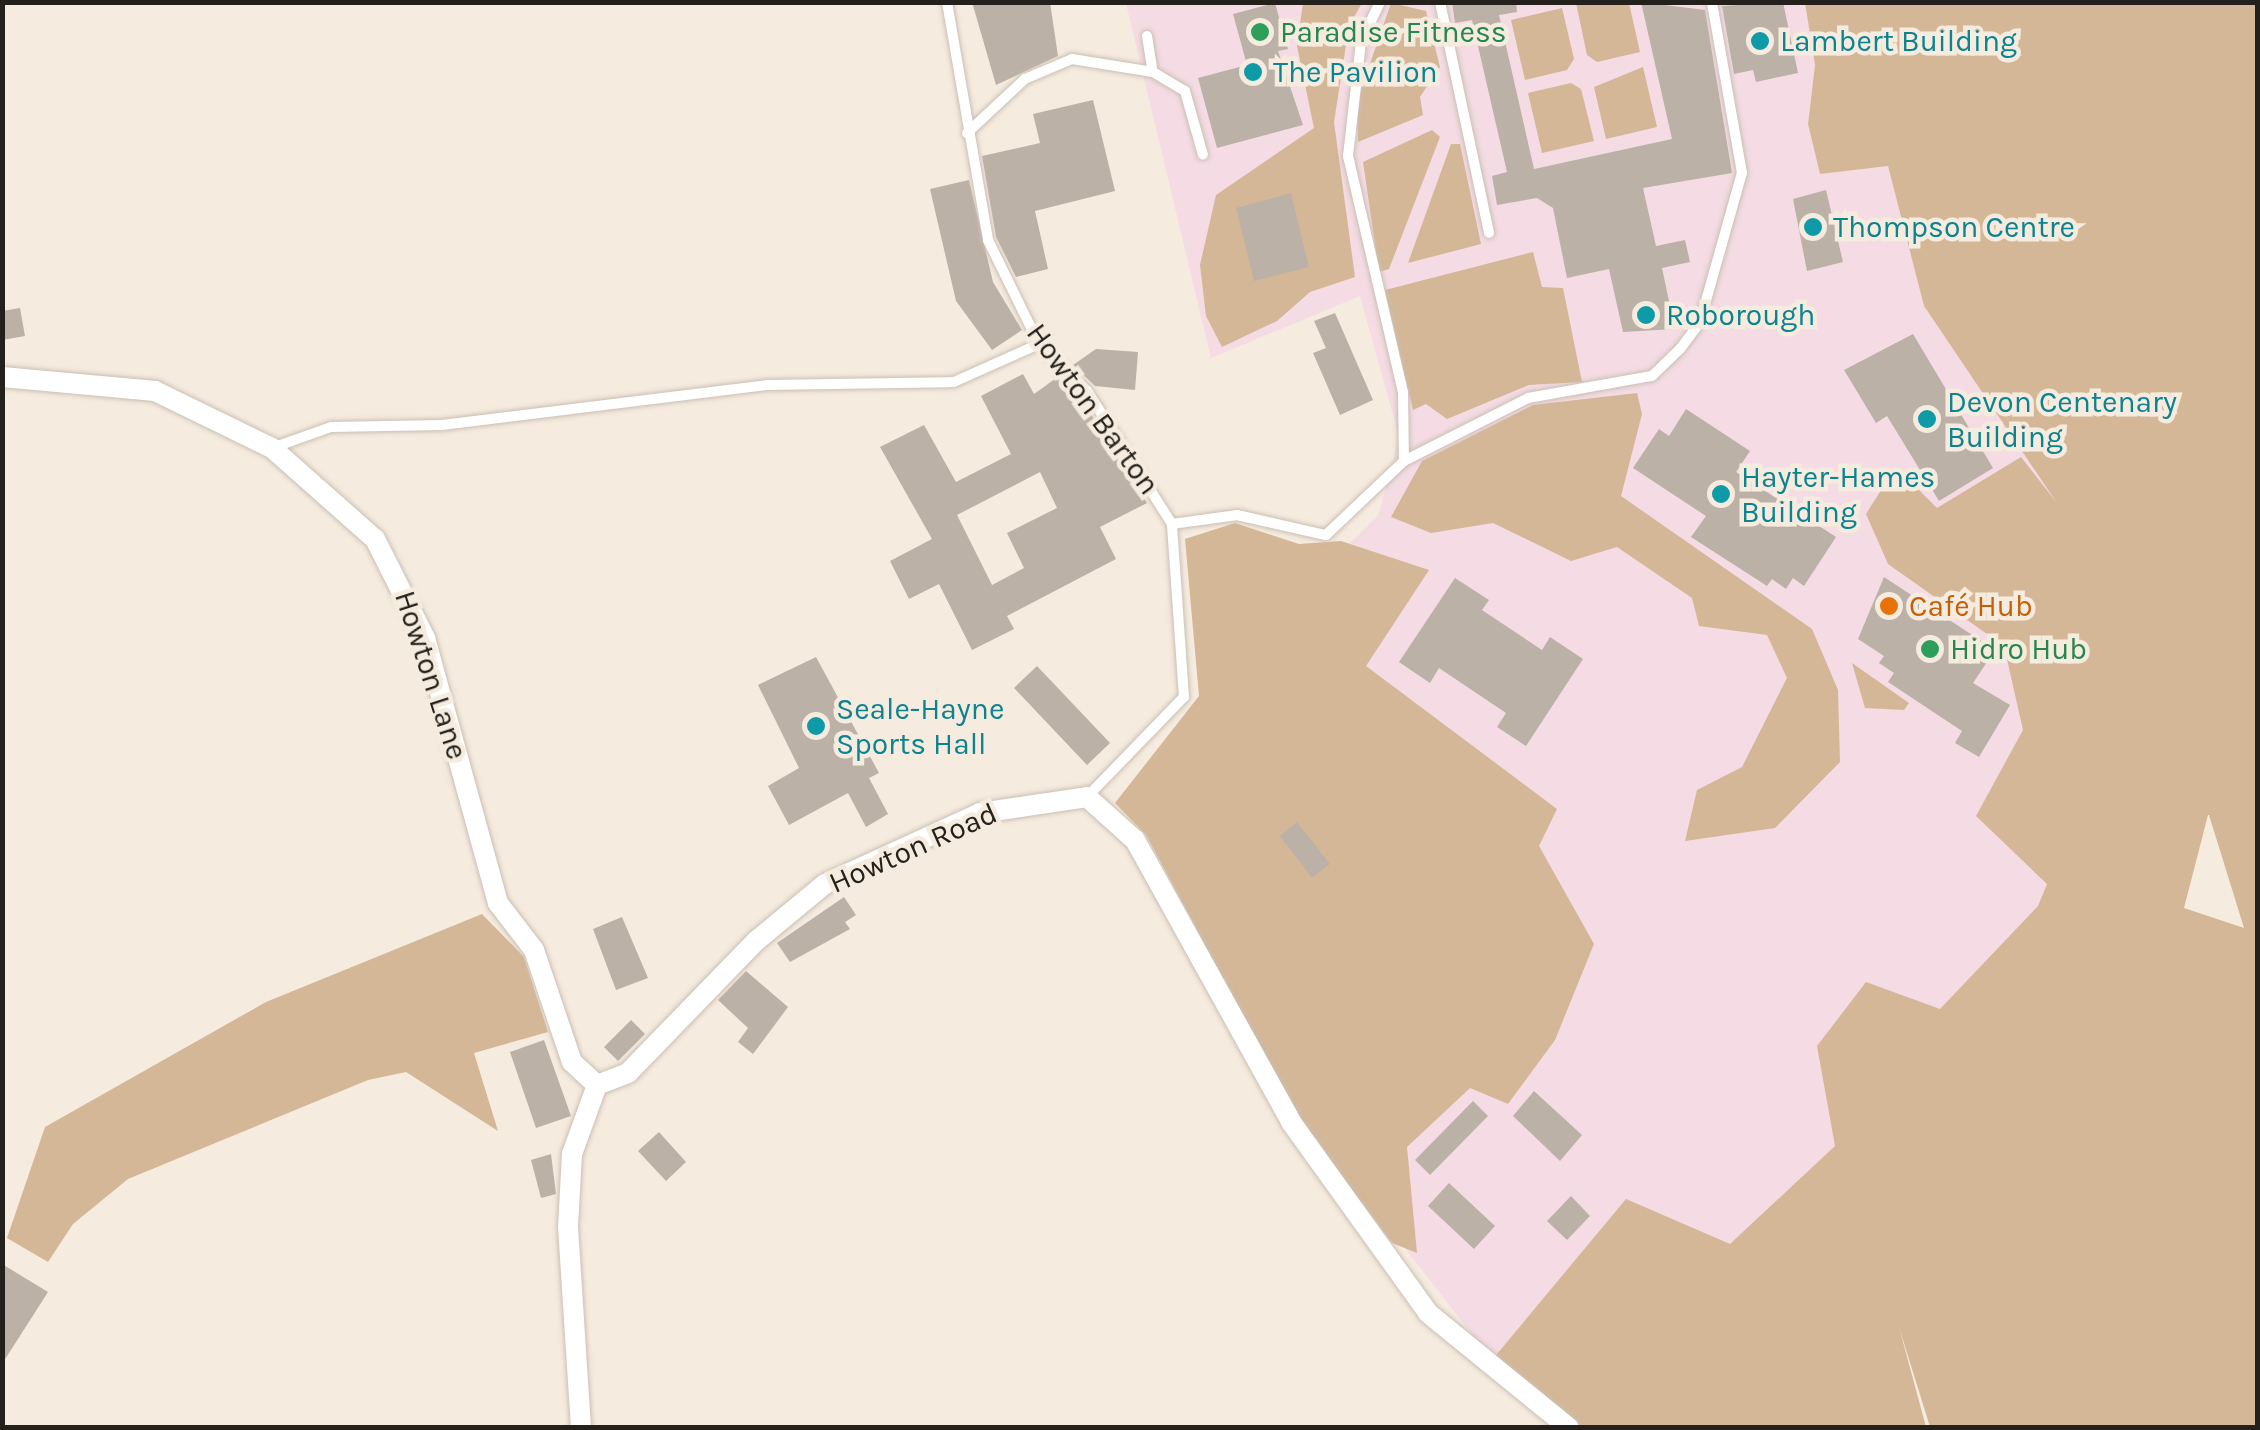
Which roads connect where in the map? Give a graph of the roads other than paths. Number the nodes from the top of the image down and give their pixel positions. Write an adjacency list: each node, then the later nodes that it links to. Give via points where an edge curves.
1 (946, 2): 7 (lane, Howton Barton)
2 (1380, 2): 13 (lane, via 1360,42 1348,156 1402,392)
3 (1440, 2): 9 (lane)
4 (1712, 2): 13 (lane, via 1742,173 1700,322 1652,376 1528,398)
5 (1147, 36): 6 (lane)
6 (1153, 72): 7 (lane, via 1072,59 1025,79); 8 (lane, via 1185,91)
7 (968, 133): 10 (lane, Howton Barton, via 988,240)
8 (1203, 155)
9 (1489, 233)
10 (1039, 344): 12 (lane, via 954,382 767,384 442,425 331,427); 14 (lane, Howton Barton, via 1087,391)
11 (2, 377): 12 (street, Howton Lane, via 155,391)
12 (272, 448): 16 (street, Howton Lane, via 332,495 401,580 446,704 498,903 534,950 572,1062)
13 (1404, 461): 14 (lane, via 1326,535 1237,515)
14 (1172, 524): 15 (lane, via 1184,697)
15 (1087, 797): 16 (street, Howton Road, via 980,813 825,884 756,941 628,1073); 18 (street, via 1135,840 1291,1122 1419,1300 1470,1354)
16 (597, 1084): 17 (street, via 572,1154 568,1227)
17 (582, 1428)
18 (1569, 1428)

